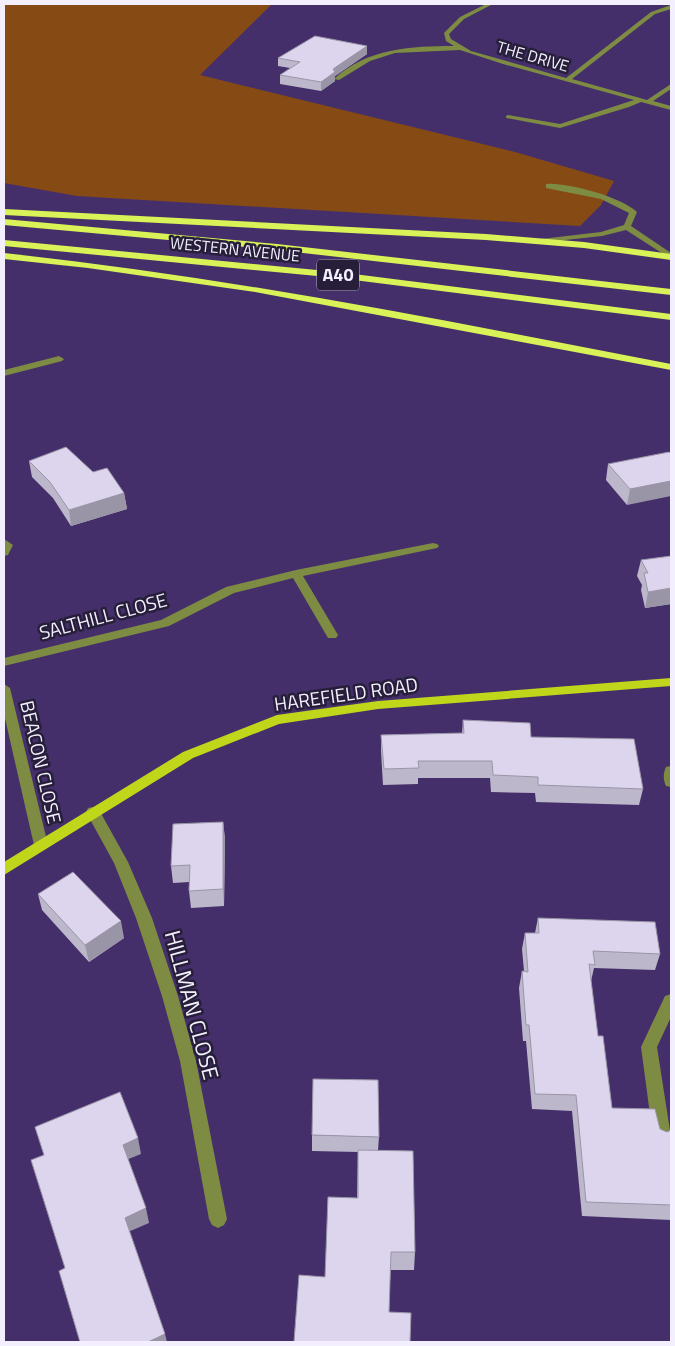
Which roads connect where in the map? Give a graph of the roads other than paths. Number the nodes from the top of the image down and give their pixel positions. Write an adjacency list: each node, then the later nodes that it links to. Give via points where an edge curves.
1 (490, 4): 3 (street, via 462,18 446,34 448,40)
2 (671, 7): 5 (street, via 653,13)
3 (459, 48): 4 (street, THE DRIVE, via 397,49 358,63); 5 (street, THE DRIVE)
4 (337, 80)
5 (566, 80): 7 (street, THE DRIVE)
6 (671, 86): 8 (street)
7 (639, 100): 8 (street, THE DRIVE); 10 (street, via 560,126)
8 (648, 102): 9 (street, THE DRIVE)
9 (671, 108)
10 (508, 117)
11 (549, 186): 14 (street, via 618,202 633,212)
12 (4, 212): 15 (highway)
13 (4, 222): 19 (highway, WESTERN AVENUE / A40, via 296,249)
14 (627, 227): 15 (street, via 602,234); 18 (street)
15 (541, 241): 18 (highway)
16 (4, 243): 20 (highway, WESTERN AVENUE / A40, via 516,294)
17 (4, 256): 22 (highway, A40, via 140,271 271,292)
18 (671, 257)
19 (671, 292)
20 (671, 317)
21 (59, 359): 23 (street)
22 (671, 367)
23 (4, 373)
24 (4, 542): 26 (street, via 7,545)
25 (433, 546): 27 (street, SALTHILL CLOSE)
26 (4, 553)
27 (296, 574): 28 (street); 29 (street, SALTHILL CLOSE, via 230,590 165,623)
28 (332, 635)
29 (4, 662)
30 (671, 682): 34 (main road, HAREFIELD ROAD, via 378,705 278,720 188,755)
31 (4, 688): 35 (street, BEACON CLOSE)
32 (671, 771): 33 (street)
33 (671, 782)
34 (93, 812): 35 (main road, HAREFIELD ROAD); 39 (street, HILLMAN CLOSE, via 121,862 170,996 188,1060)
35 (41, 845): 36 (main road, HAREFIELD ROAD)
36 (4, 869)
37 (671, 1000): 38 (street, via 649,1047)
38 (662, 1137)
39 (218, 1219)

